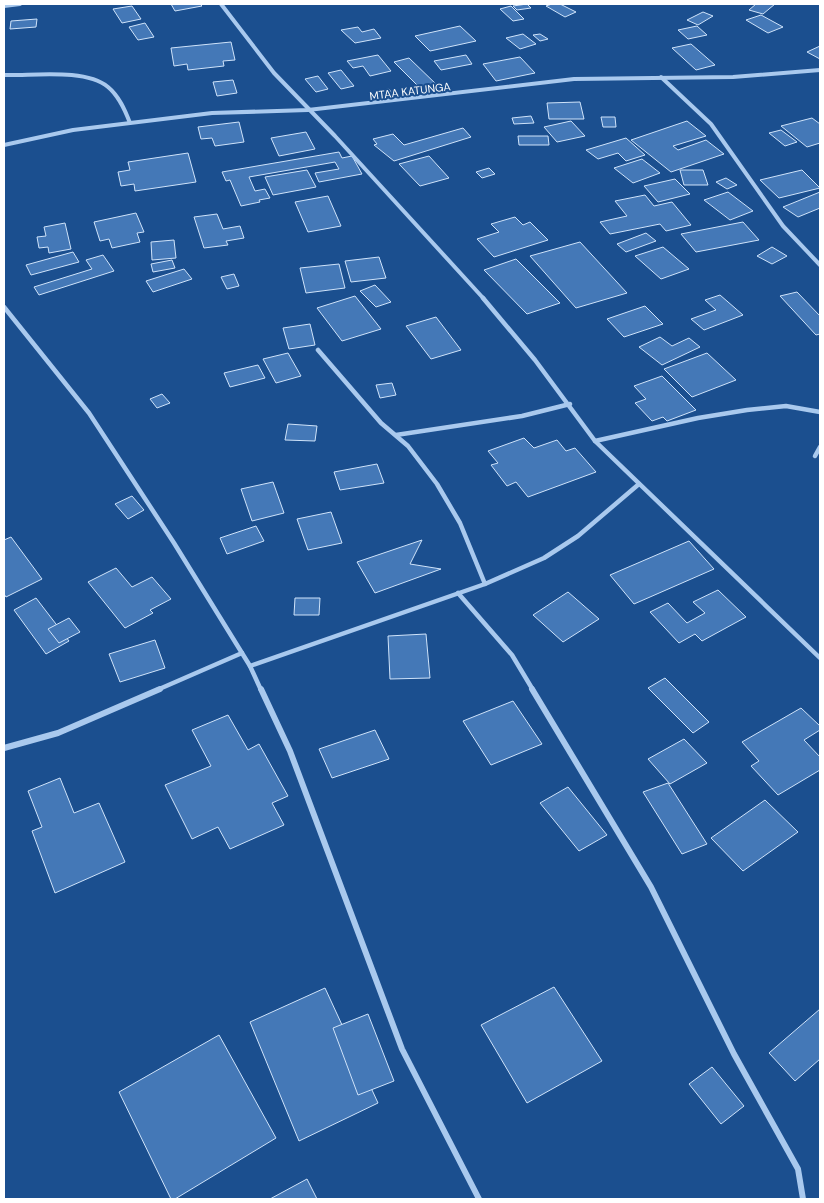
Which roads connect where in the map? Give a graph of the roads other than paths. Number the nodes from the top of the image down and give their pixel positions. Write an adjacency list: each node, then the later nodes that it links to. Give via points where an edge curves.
1 (20, 4): 3 (street)
2 (221, 4): 7 (street, via 239,32)
3 (4, 6)
4 (820, 70): 6 (street, MTAA KATUNGA, via 733,77)
5 (4, 75): 8 (street, via 95,79 110,88 124,107)
6 (660, 77): 7 (street, MTAA KATUNGA, via 574,79); 10 (street, via 711,124 783,226)
7 (308, 110): 8 (street, MTAA KATUNGA, via 212,113); 13 (street, via 491,306)
8 (130, 123): 9 (street, MTAA KATUNGA, via 73,130)
9 (4, 145)
10 (820, 264)
11 (4, 307): 22 (street, via 88,413)
12 (318, 350): 15 (street, via 360,400)
13 (570, 404): 15 (street, via 522,416); 16 (street)
14 (820, 412): 16 (street, via 786,406 747,410)
15 (396, 435): 20 (street, via 437,484 460,523)
16 (595, 441): 19 (street)
17 (820, 447): 18 (street)
18 (815, 456)
19 (639, 484): 20 (street, via 578,536 544,558); 23 (street)
20 (485, 584): 21 (street)
21 (458, 593): 24 (street); 27 (street, via 512,655 646,879 734,1054 798,1169)
22 (242, 653): 24 (street); 25 (street, via 58,733)
23 (820, 658)
24 (250, 666): 26 (street, via 290,751 402,1049)
25 (4, 748)
26 (479, 1199)
27 (802, 1199)

